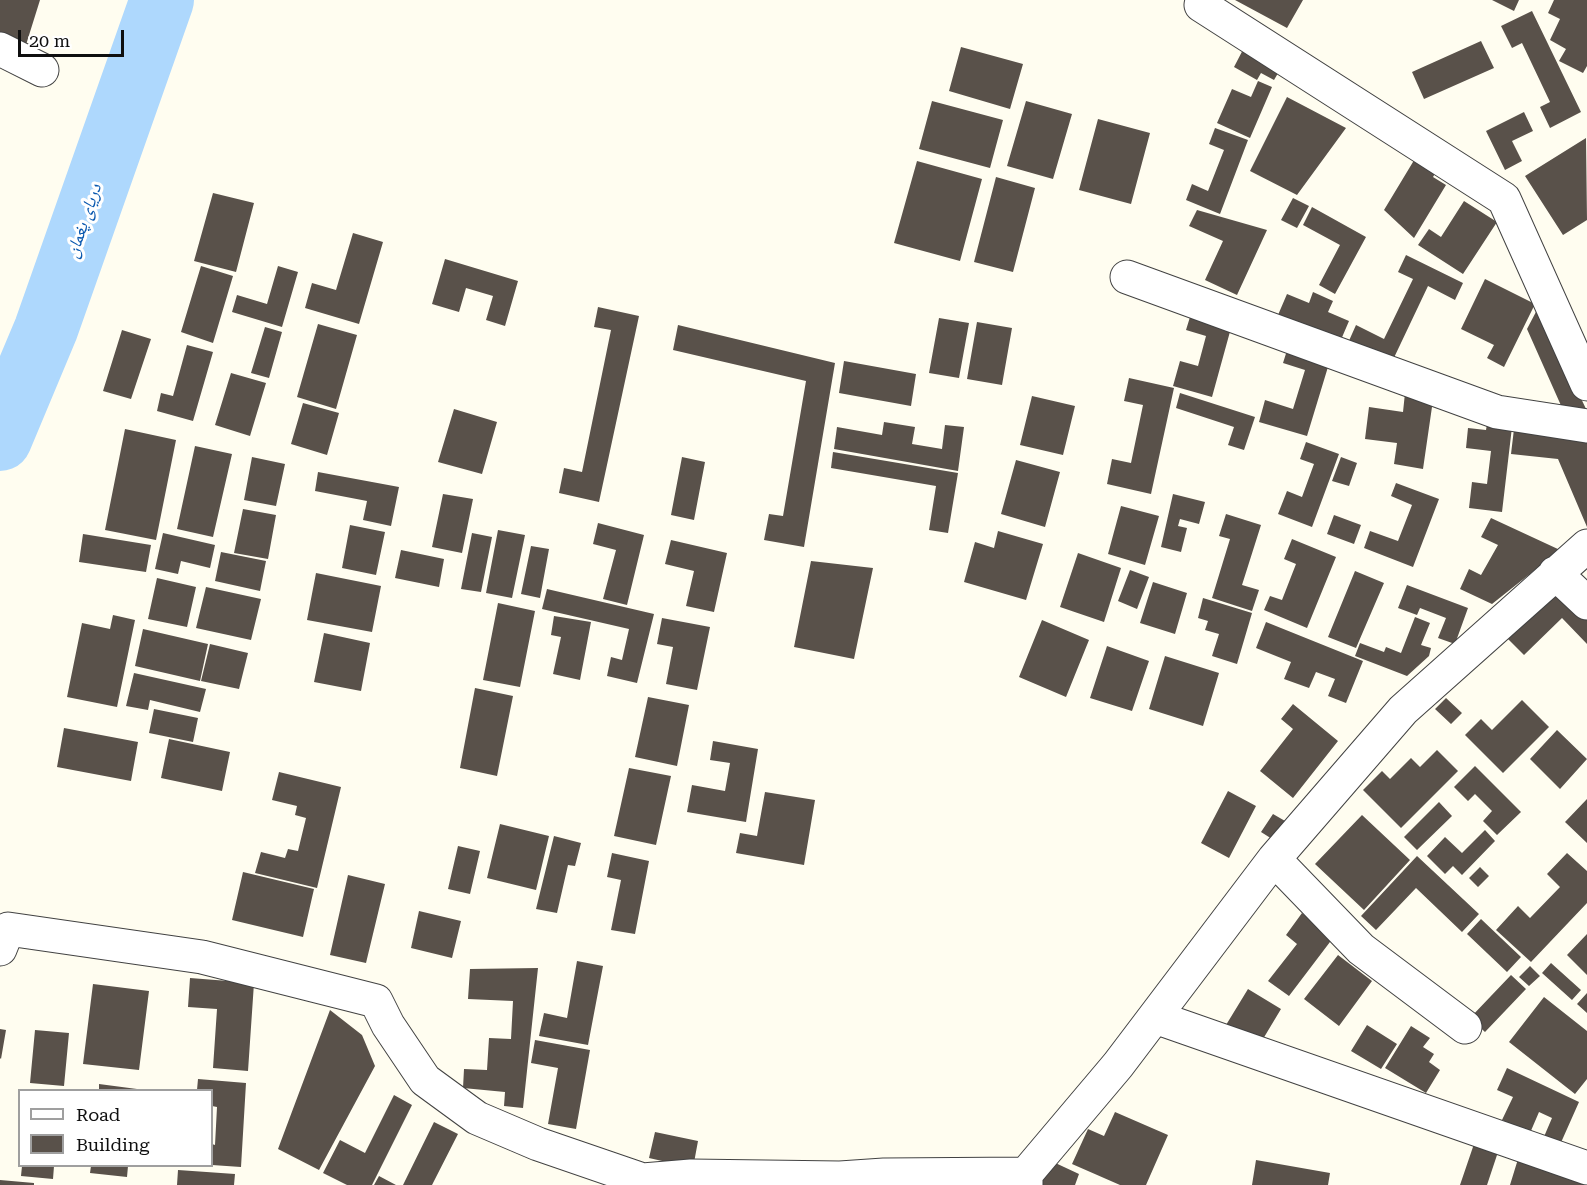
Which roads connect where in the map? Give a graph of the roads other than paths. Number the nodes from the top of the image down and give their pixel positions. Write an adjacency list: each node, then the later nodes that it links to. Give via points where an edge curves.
1 (1203, 3): 5 (street, via 1504,200)
2 (0, 49): 3 (street)
3 (42, 70)
4 (1127, 277): 6 (street, via 1497,412)
5 (1587, 384)
6 (1587, 426)
7 (1587, 546): 8 (street)
8 (1555, 573): 9 (street); 10 (street, via 1403,711)
9 (1587, 603)
10 (1274, 859): 12 (street); 13 (street, via 1361,949)
11 (0, 950): 15 (street, via 8,929 202,957 376,1001 425,1080 477,1118 538,1144 643,1180 691,1176 884,1175)
12 (1155, 1017): 14 (street); 15 (street)
13 (1465, 1027)
14 (1587, 1167)
15 (1026, 1179)

